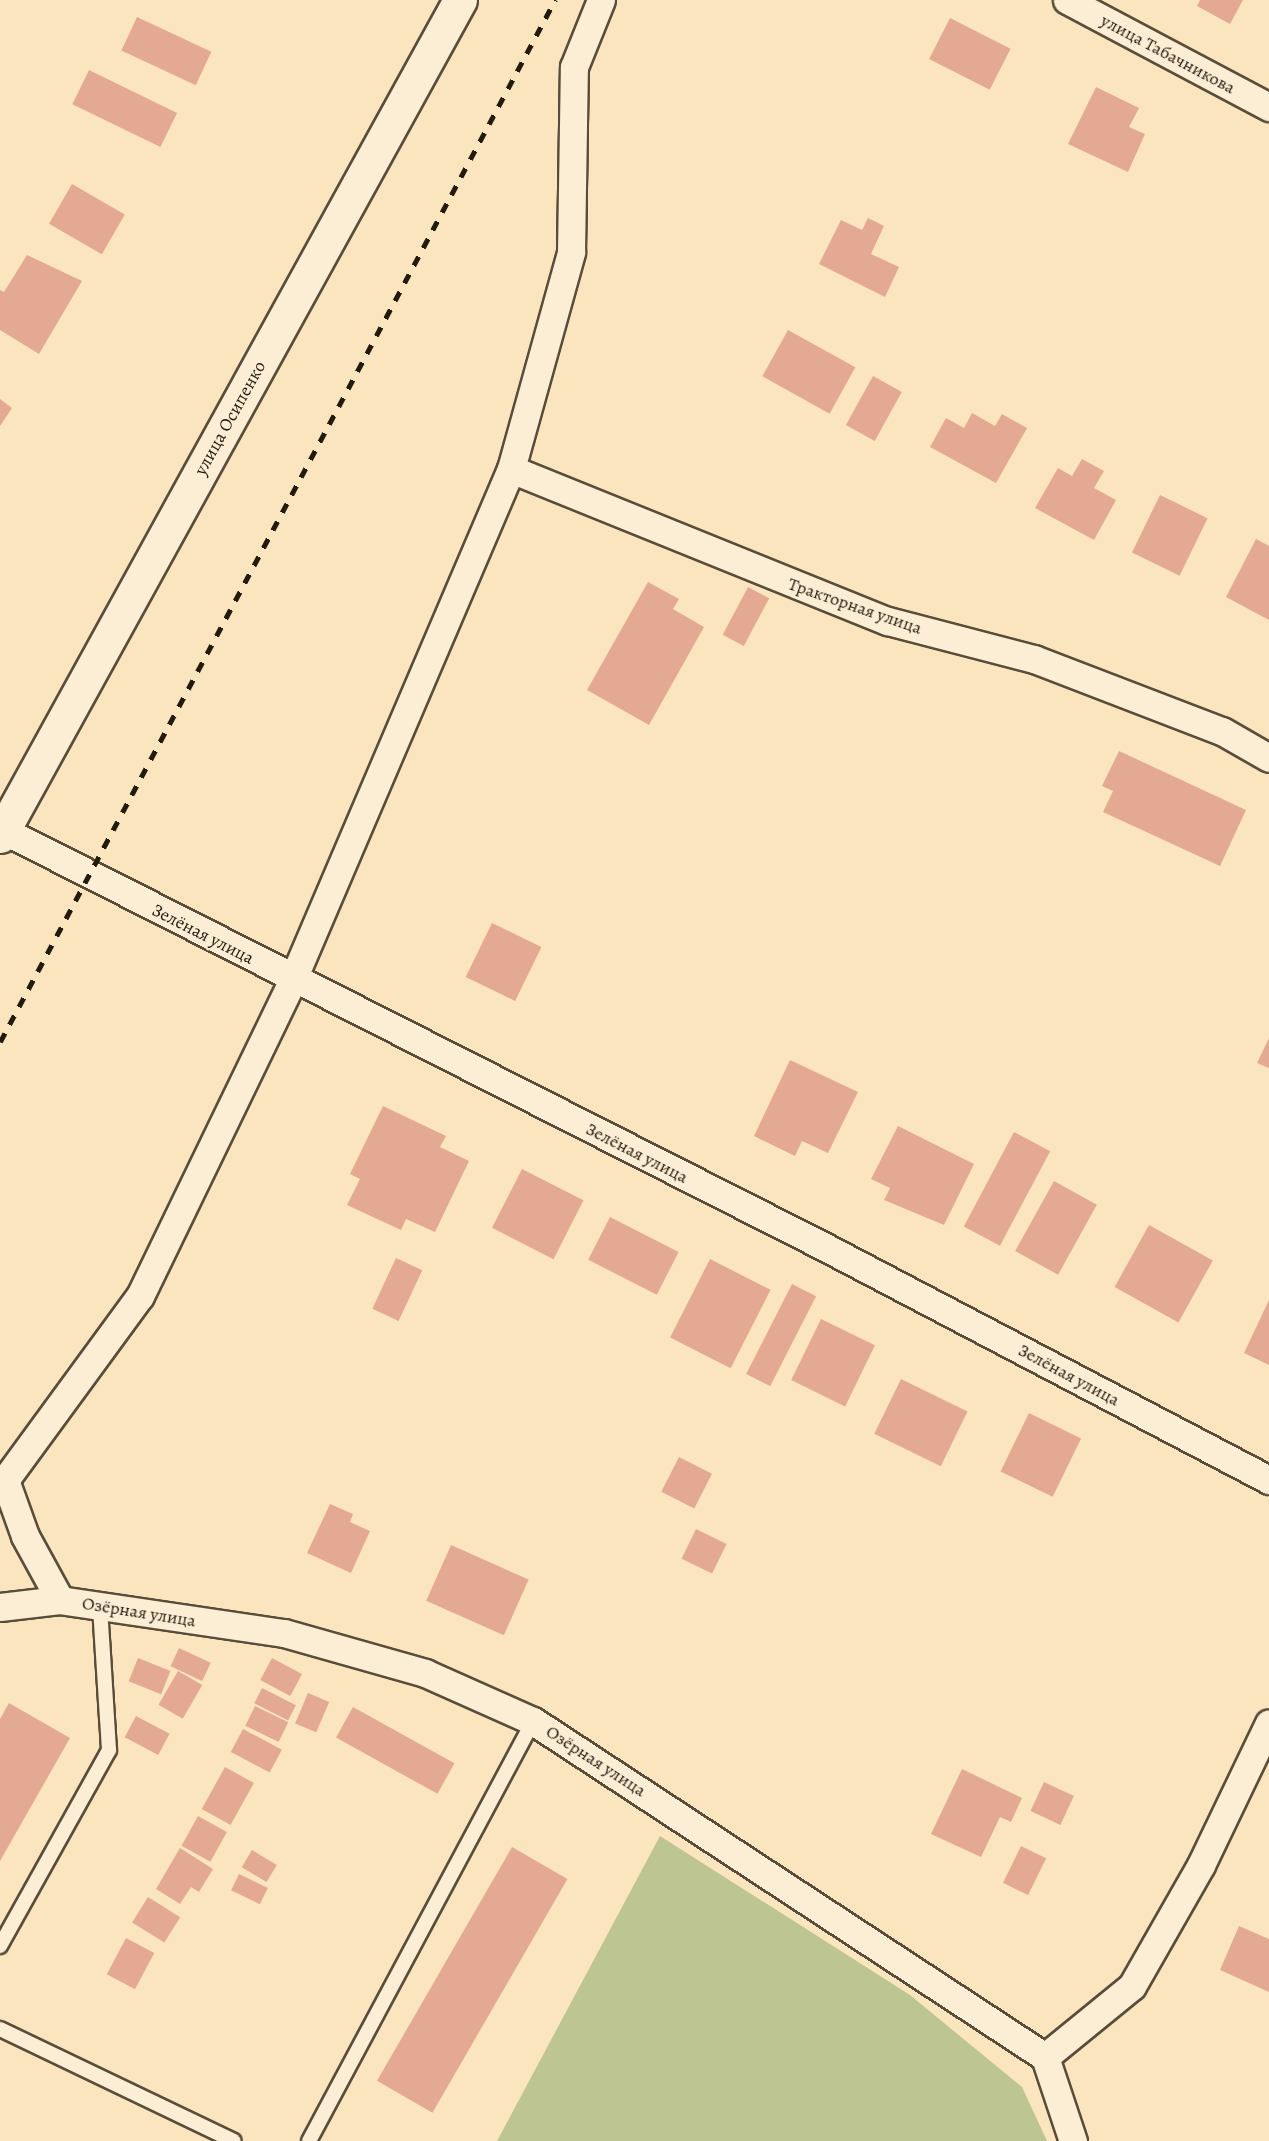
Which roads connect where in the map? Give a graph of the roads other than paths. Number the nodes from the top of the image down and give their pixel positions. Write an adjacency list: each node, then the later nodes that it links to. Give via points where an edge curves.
1 (460, 0): 7 (street, улица Осипенко)
2 (601, 0): 5 (street, via 574,67 571,252)
3 (1067, 0): 4 (street, улица Табачникова)
4 (1269, 107)
5 (511, 469): 6 (street, Тракторная улица, via 888,621 1035,659 1222,731); 8 (street)
6 (1269, 758)
7 (2, 833): 8 (street, Зелёная улица)
8 (293, 979): 9 (street, Зелёная улица, via 823,1246); 10 (street, via 140,1296)
9 (1269, 1480)
10 (3, 1484): 11 (street, via 25,1536)
11 (60, 1600): 12 (street, Озёрная улица); 13 (street, Озёрная улица)
12 (0, 1606)
13 (100, 1606): 14 (street, Озёрная улица, via 284,1633 425,1673); 16 (lane, via 109,1750)
14 (533, 1721): 18 (street, Озёрная улица); 20 (lane)
15 (1269, 1723): 18 (street, via 1201,1865 1132,1986)
16 (0, 1946)
17 (0, 2029): 19 (lane)
18 (1046, 2057): 21 (street)
19 (234, 2141)
20 (309, 2141)
21 (1073, 2141)

